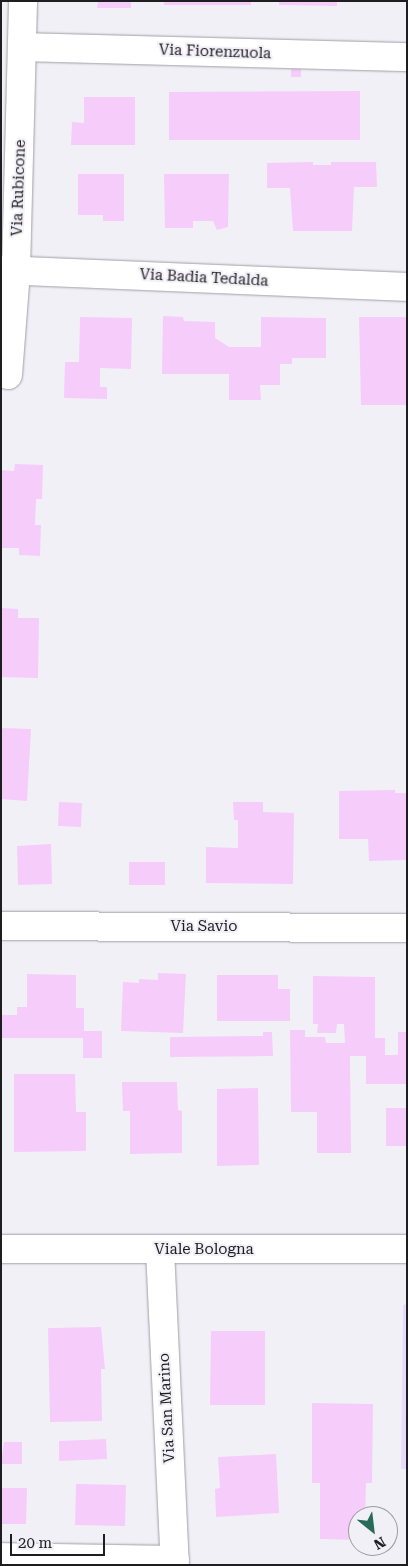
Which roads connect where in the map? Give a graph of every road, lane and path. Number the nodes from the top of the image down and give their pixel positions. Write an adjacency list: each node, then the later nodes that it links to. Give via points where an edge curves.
1 (23, 1): 2 (street, Via Rubicone)
2 (24, 47): 3 (street, Via Fiorenzuola); 4 (street, Via Rubicone)
3 (407, 57)
4 (8, 270): 5 (street, Via Badia Tedalda); 6 (street, Via Rubicone)
5 (407, 287)
6 (8, 375)
7 (1, 926): 8 (street, Via Savio)
8 (407, 928)
9 (1, 1249): 11 (street, Viale Bologna)
10 (407, 1249): 11 (street, Viale Bologna)
11 (160, 1250): 13 (street, Via San Marino)
12 (1, 1557): 13 (street)
13 (175, 1562)

